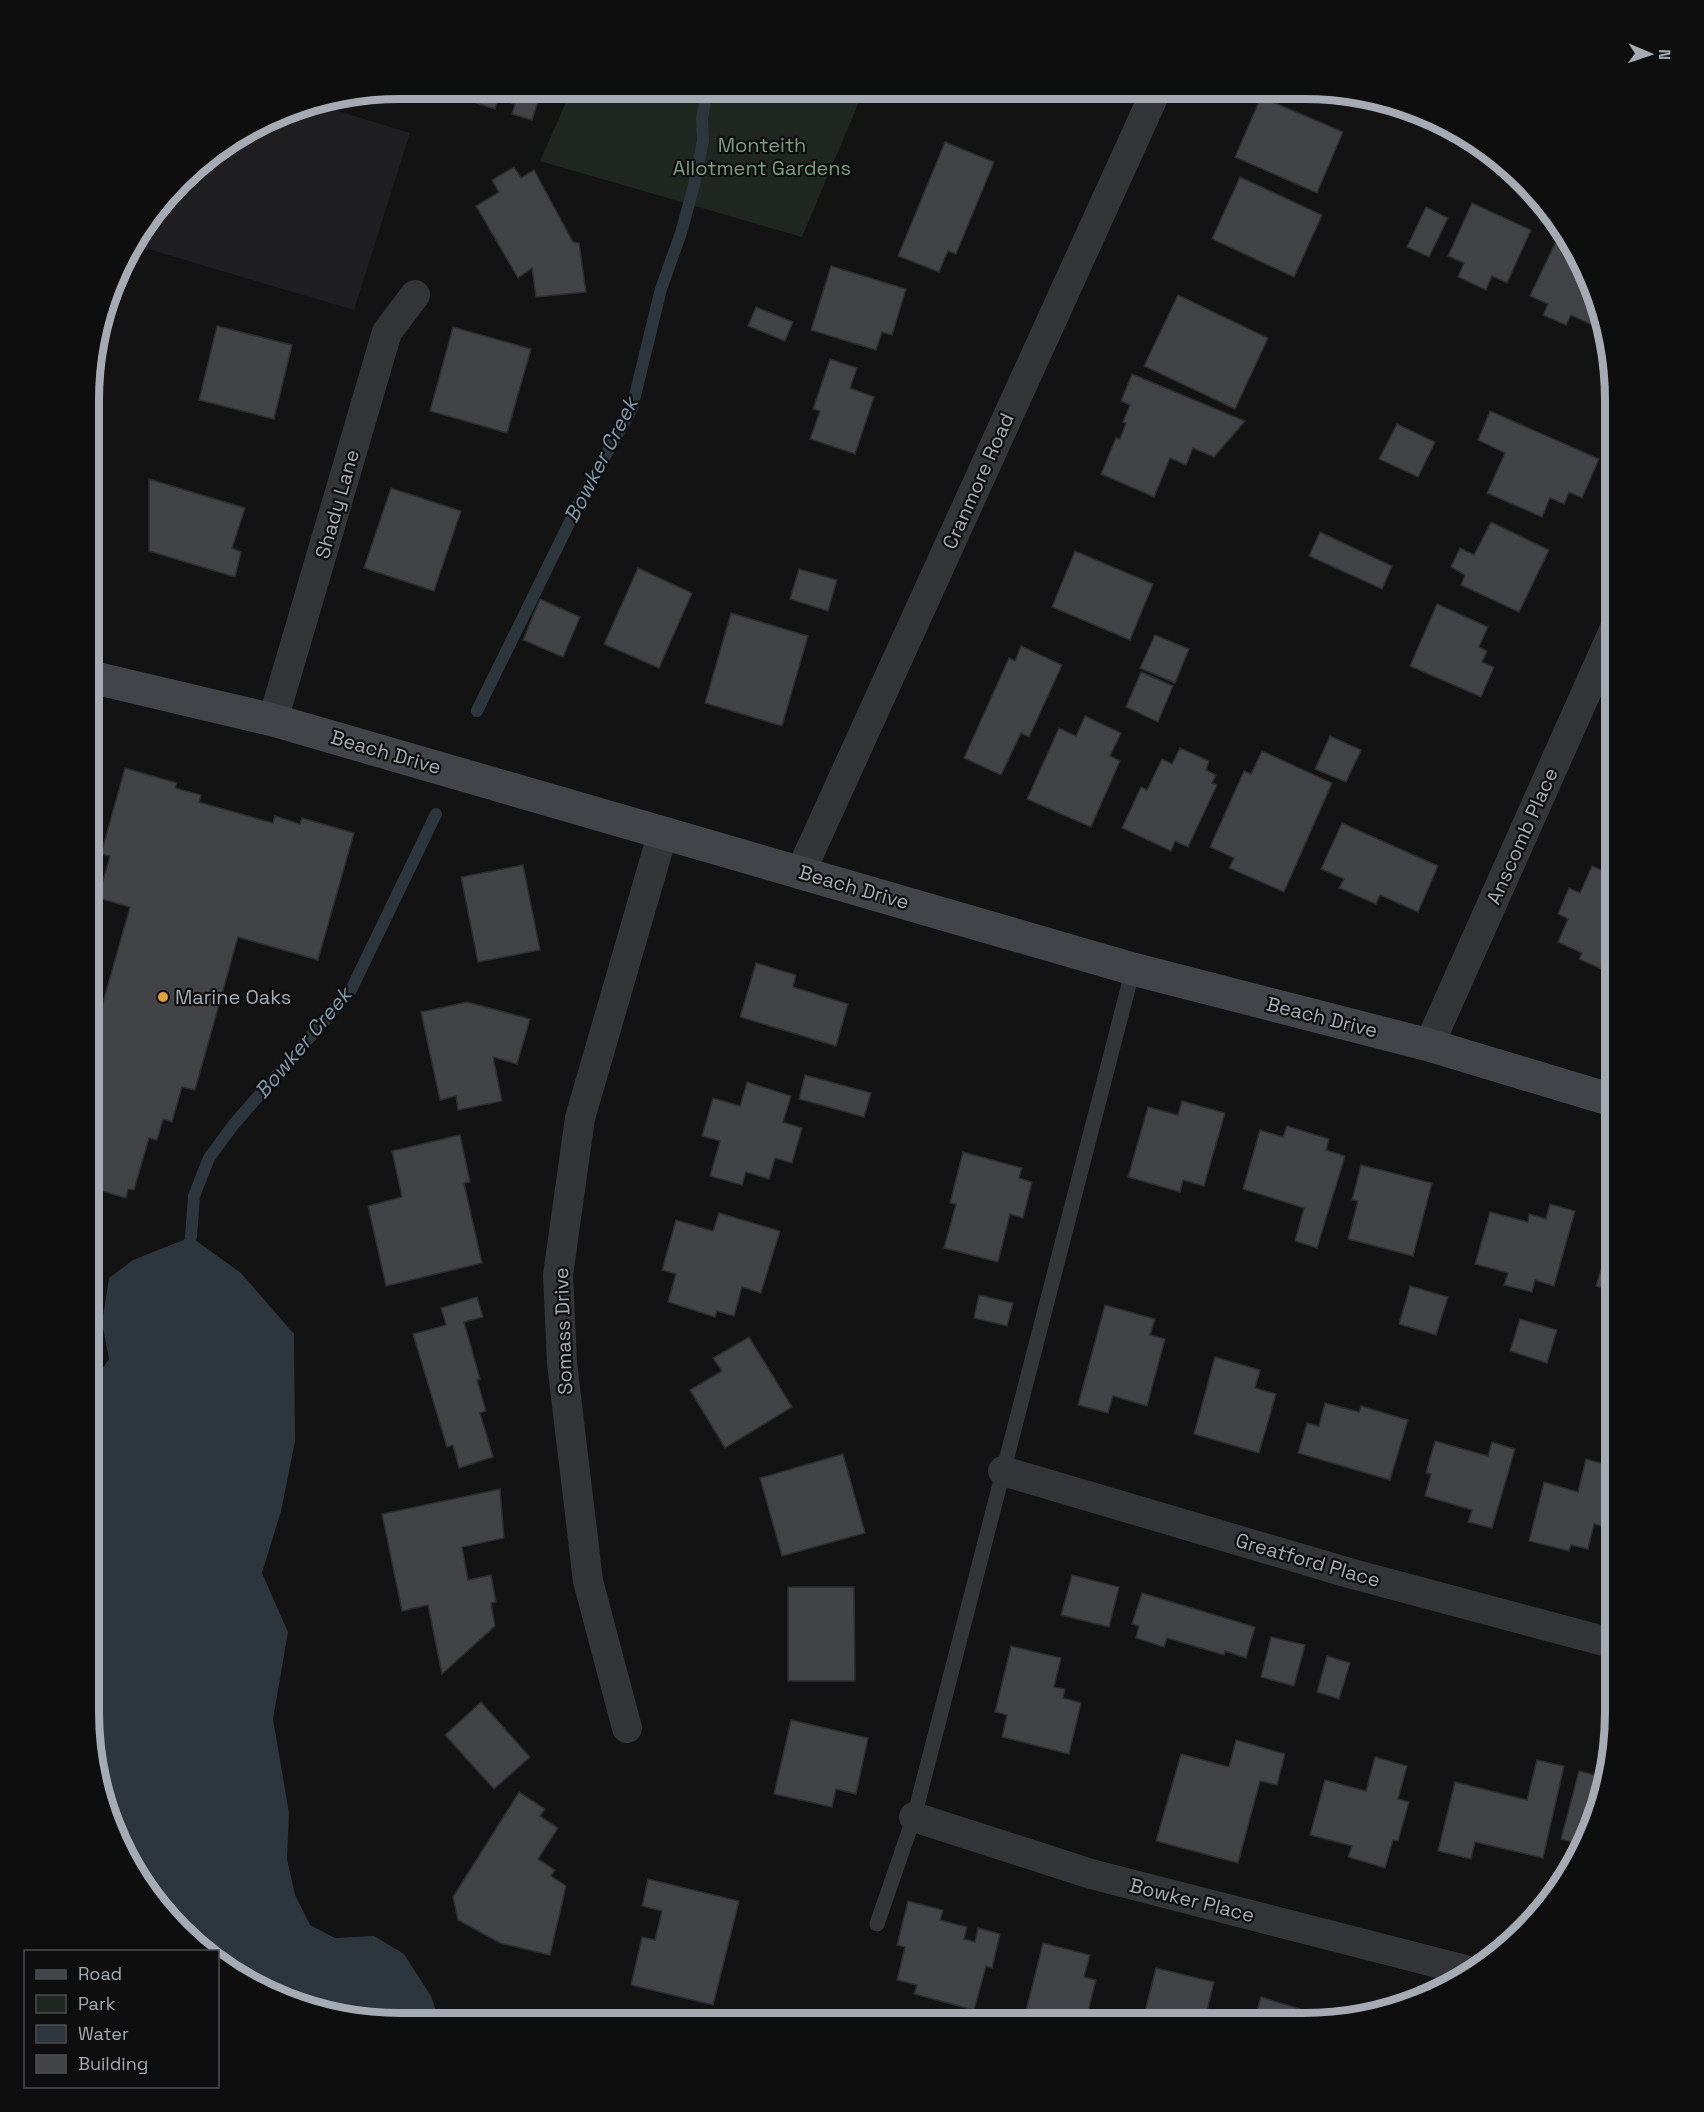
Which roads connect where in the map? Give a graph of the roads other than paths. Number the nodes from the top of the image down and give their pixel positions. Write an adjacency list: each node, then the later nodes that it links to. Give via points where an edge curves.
1 (1152, 99): 7 (street, Cranmore Road)
2 (415, 295): 5 (street, Shady Lane, via 387,332)
3 (1605, 650): 9 (street, Anscomb Place)
4 (99, 679): 5 (main road, Beach Drive)
5 (273, 720): 6 (main road, Beach Drive)
6 (663, 832): 7 (main road, Beach Drive); 13 (street, Somass Drive, via 580,1118 558,1275 561,1363 588,1581)
7 (801, 871): 8 (main road, Beach Drive)
8 (1133, 969): 9 (main road, Beach Drive); 11 (lane)
9 (1429, 1045): 10 (main road, Beach Drive)
10 (1605, 1098)
11 (1003, 1471): 12 (street, Greatford Place, via 1348,1573); 14 (lane)
12 (1605, 1641)
13 (627, 1728)
14 (914, 1817): 15 (lane); 16 (street, Bowker Place, via 1091,1874)
15 (877, 1924)
16 (1461, 1969)

